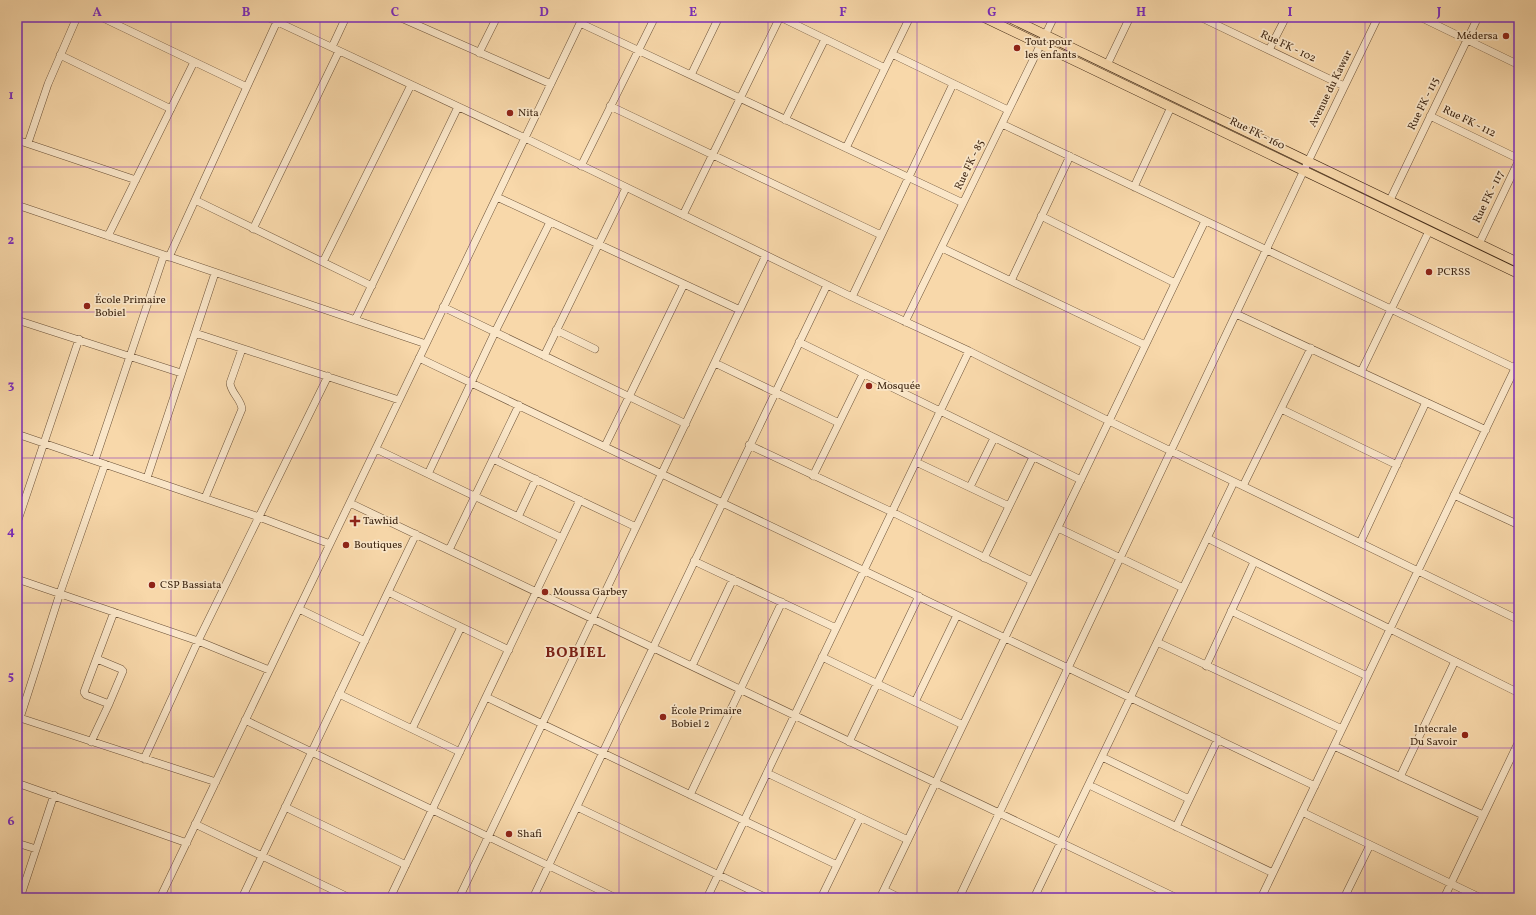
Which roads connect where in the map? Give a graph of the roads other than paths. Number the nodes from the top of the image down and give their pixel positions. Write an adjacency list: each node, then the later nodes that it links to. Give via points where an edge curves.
1 (76, 17): 31 (street)
2 (101, 17): 32 (street)
3 (267, 17): 19 (street)
4 (346, 17): 25 (street)
5 (399, 17): 29 (street)
6 (497, 17): 29 (street)
7 (655, 17): 26 (street)
8 (719, 17): 36 (street)
9 (910, 17): 30 (street)
10 (984, 17): 24 (main road, Rue FK - 160)
11 (1008, 17): 21 (main road, Rue FK - 160)
12 (1054, 17): 21 (street, Rue FK - 85)
13 (1130, 17): 33 (street)
14 (1200, 17): 27 (street, Rue FK - 102)
15 (1286, 17): 27 (street)
16 (1378, 17): 40 (street, Avenue du Kawar)
17 (1420, 17): 23 (street)
18 (1478, 17): 23 (street, Rue FK - 115)
19 (278, 19): 25 (street); 41 (street)
20 (582, 20): 26 (street); 37 (street)
21 (1045, 35): 24 (street, Rue FK - 85); 33 (main road, Rue FK - 160)
22 (825, 39): 35 (street); 42 (street, via 780,17); 49 (street)
23 (1467, 40): 34 (street); 48 (street, Rue FK - 115)
24 (1040, 44): 45 (main road, Rue FK - 160); 47 (street, Rue FK - 85)
25 (332, 47): 28 (street)
26 (638, 50): 36 (street); 43 (street)
27 (1269, 50): 40 (street, Rue FK - 102)
28 (339, 51): 39 (street); 74 (street)
29 (479, 54): 37 (street)
30 (892, 54): 35 (street); 38 (street)
31 (60, 55): 46 (street); 53 (street)
32 (194, 62): 41 (street); 46 (street)
33 (1107, 65): 58 (main road, Rue FK - 160)
34 (1519, 65)
35 (885, 68): 54 (street)
36 (692, 75): 42 (street)
37 (551, 84): 51 (street)
38 (953, 84): 47 (street); 61 (street)
39 (411, 85): 44 (street); 84 (street)
40 (1344, 86): 58 (street, Avenue du Kawar)
41 (247, 87): 66 (street)
42 (740, 98): 49 (street); 55 (street)
43 (610, 106): 55 (street); 59 (street)
44 (458, 107): 51 (street); 92 (street)
45 (1171, 107): 60 (main road, Rue FK - 160); 63 (street)
46 (171, 109): 62 (street)
47 (1008, 110): 50 (street, Rue FK - 85)
48 (1430, 116): 57 (street, Rue FK - 112); 67 (street, Rue FK - 115)
49 (785, 120): 54 (street)
50 (1002, 124): 56 (street); 68 (street, Rue FK - 85)
51 (525, 138): 59 (street); 65 (street)
52 (17, 140): 53 (street)
53 (28, 144): 62 (street)
54 (846, 148): 61 (street)
55 (713, 155): 70 (street); 76 (street)
56 (1070, 156): 63 (street); 71 (street)
57 (1519, 159): 79 (street, Rue FK - 117)
58 (1308, 161): 60 (street, Avenue du Kawar); 67 (main road, Rue FK - 160)
59 (581, 166): 64 (street)
60 (1304, 170): 75 (main road, Rue FK - 160); 81 (street, Avenue du Kawar)
61 (908, 178): 68 (street); 76 (street)
62 (136, 180): 77 (street)
63 (1134, 187): 72 (street)
64 (626, 188): 70 (street); 78 (street)
65 (497, 196): 73 (street); 94 (street)
66 (195, 200): 74 (street); 83 (street)
67 (1390, 200): 79 (main road, Rue FK - 160)
68 (963, 203): 80 (street, Rue FK - 85)
69 (17, 205): 77 (street)
70 (683, 215): 82 (street)
71 (1042, 216): 88 (street); 89 (street)
72 (1205, 220): 81 (street); 89 (street)
73 (550, 222): 78 (street); 102 (street)
74 (253, 229): 84 (street)
75 (1429, 231): 87 (main road, Rue FK - 160); 95 (street)
76 (881, 235): 93 (street)
77 (108, 236): 83 (street)
78 (599, 244): 90 (street); 101 (street)
79 (1478, 244): 85 (main road, Rue FK - 160)
80 (942, 248): 88 (street); 100 (street, Rue FK - 85)
81 (1266, 250): 95 (street); 97 (street, Avenue du Kawar)
82 (766, 255): 91 (street); 96 (street)
83 (166, 256): 86 (street); 112 (street)
84 (323, 262): 92 (street)
85 (1519, 263)
86 (215, 273): 99 (street); 103 (street)
87 (1519, 274)
88 (1010, 281): 107 (street)
89 (1175, 283): 107 (street)
90 (684, 284): 96 (street); 124 (street)
91 (827, 285): 93 (street); 105 (street)
92 (372, 286): 99 (street)
93 (852, 297): 100 (street)
94 (444, 307): 102 (street); 106 (street)
95 (1391, 309): 117 (street); 118 (street)
96 (740, 310): 116 (street)
97 (1236, 314): 108 (street); 140 (street, Avenue du Kawar)
98 (17, 320): 104 (street)
99 (355, 320): 106 (street)
100 (905, 322): 111 (street)
101 (556, 330): 110 (street); 113 (street)
102 (495, 332): 113 (street); 122 (street)
103 (195, 333): 109 (street); 119 (street)
104 (79, 339): 112 (street); 136 (street)
105 (799, 342): 120 (street); 123 (street)
106 (426, 344): 114 (street)
107 (1145, 345): 130 (street)
108 (1311, 348): 118 (street); 128 (street)
109 (242, 349): 121 (street); 158 (street, via 230,383 242,409)
110 (595, 349)
111 (969, 352): 129 (street); 130 (street)
112 (129, 356): 119 (street); 143 (street)
113 (544, 356): 124 (street)
114 (419, 358): 122 (street); 125 (street)
115 (1519, 360): 117 (street)
116 (715, 363): 123 (street); 132 (street)
117 (1517, 370): 133 (street)
118 (1361, 372): 126 (street)
119 (180, 373): 150 (street)
120 (863, 374): 129 (street); 131 (street)
121 (328, 376): 125 (street); 165 (street)
122 (471, 382): 127 (street); 147 (street)
123 (775, 392): 131 (street); 138 (street)
124 (629, 397): 132 (street); 137 (street)
125 (399, 400): 139 (street)
126 (1426, 402): 133 (street); 146 (street)
127 (519, 405): 137 (street); 142 (street)
128 (1281, 409): 146 (street); 154 (street)
129 (940, 411): 135 (street); 144 (street)
130 (1109, 421): 140 (street); 152 (street)
131 (839, 423): 149 (street)
132 (686, 424): 148 (street)
133 (1486, 430): 156 (street)
134 (17, 434): 136 (street)
135 (994, 438): 141 (street); 155 (street)
136 (44, 443): 143 (street); 162 (street)
137 (605, 446): 148 (street)
138 (750, 446): 149 (street); 160 (street)
139 (376, 449): 147 (street); 161 (street)
140 (1170, 451): 153 (street); 178 (street, Avenue du Kawar)
141 (1033, 457): 152 (street); 163 (street)
142 (493, 458): 151 (street); 157 (street)
143 (95, 460): 145 (street)
144 (916, 462): 155 (street); 164 (street)
145 (105, 464): 150 (street); 189 (street)
146 (1396, 465): 174 (street)
147 (428, 474): 157 (street)
148 (662, 474): 160 (street); 169 (street)
149 (813, 476): 164 (street)
150 (147, 478): 158 (street)
151 (536, 479): 159 (street); 166 (street)
152 (1080, 480): 170 (street)
153 (1234, 482): 154 (street); 173 (street)
154 (1243, 486): 174 (street)
155 (970, 487): 163 (street)
156 (1454, 495): 168 (street); 182 (street)
157 (475, 496): 166 (street); 176 (street)
158 (205, 498): 165 (street)
159 (580, 500): 169 (street); 172 (street)
160 (722, 502): 179 (street); 181 (street)
161 (350, 503): 171 (street); 175 (street)
162 (20, 504): 167 (street)
163 (1010, 506): 177 (street)
164 (892, 512): 177 (street); 181 (street)
165 (259, 517): 175 (street); 202 (street)
166 (518, 517): 172 (street)
167 (17, 523)
168 (1519, 525)
169 (636, 527): 196 (street)
170 (1058, 528): 178 (street); 185 (street)
171 (416, 534): 176 (street); 187 (street)
172 (562, 538): 188 (street)
173 (1207, 538): 180 (street); 186 (street)
174 (1360, 543): 182 (street)
175 (330, 544): 192 (street)
176 (449, 550): 188 (street)
177 (984, 558): 185 (street)
178 (1120, 559): 186 (street); 212 (street, Avenue du Kawar)
179 (694, 561): 184 (street); 205 (street)
180 (1254, 562): 193 (street); 200 (street)
181 (864, 570): 190 (street); 199 (street)
182 (1418, 571): 197 (street); 200 (street)
183 (17, 579): 189 (street)
184 (733, 579): 191 (street); 210 (street)
185 (1032, 581): 201 (street)
186 (1183, 588): 204 (street)
187 (388, 592): 198 (street); 203 (street)
188 (537, 592): 196 (street); 206 (street)
189 (60, 593): 194 (street); 224 (street)
190 (919, 596): 195 (street); 215 (street)
191 (782, 602): 199 (street); 216 (street)
192 (299, 609): 203 (street); 213 (street)
193 (1231, 611): 211 (street); 214 (street)
194 (114, 612): 202 (street); 208 (street)
195 (957, 615): 201 (street); 221 (street)
196 (592, 619): 205 (street); 226 (street)
197 (1519, 620)
198 (461, 627): 206 (street); 228 (street)
199 (836, 628): 207 (street)
200 (1390, 629): 209 (street); 214 (street)
201 (1005, 638): 212 (street); 227 (street)
202 (198, 641): 213 (street); 240 (street)
203 (365, 641): 218 (street)
204 (1157, 642): 211 (street); 220 (street)
205 (653, 648): 210 (street); 237 (street)
206 (509, 650): 219 (street)
207 (822, 657): 215 (street); 223 (street)
208 (97, 659): 222 (street, via 85,694); 222 (street, via 123,671)
209 (1455, 661): 217 (street); 242 (street)
210 (692, 666): 216 (street)
211 (1206, 666): 229 (street)
212 (1068, 668): 220 (street); 255 (street, Avenue du Kawar)
213 (269, 670): 225 (street)
214 (1367, 676): 229 (street)
215 (877, 683): 221 (street); 233 (street)
216 (740, 689): 223 (street); 249 (street)
217 (1519, 693)
218 (339, 694): 228 (street); 235 (street)
219 (486, 698): 226 (street); 236 (street)
220 (1130, 698): 230 (street); 239 (street)
221 (916, 702): 227 (street)
222 (109, 704): 232 (street)
223 (794, 715): 233 (street); 241 (street)
224 (19, 718): 232 (street)
225 (245, 720): 235 (street); 243 (street)
226 (542, 724): 237 (street); 261 (street)
227 (964, 725): 245 (street)
228 (412, 729): 236 (street)
229 (1342, 729): 234 (street)
230 (1218, 739): 247 (street); 250 (street)
231 (1519, 741): 238 (street)
232 (91, 742): 240 (street)
233 (850, 742): 245 (street)
234 (1334, 746): 242 (street); 247 (street)
235 (311, 752): 252 (street); 253 (street)
236 (460, 752): 253 (street)
237 (602, 753): 249 (street); 251 (street)
238 (1516, 754): 256 (street)
239 (1102, 757): 246 (street); 250 (street)
240 (144, 759): 243 (street)
241 (767, 773): 257 (street); 258 (street)
242 (1400, 777): 256 (street)
243 (216, 782): 259 (street)
244 (17, 783): 248 (street)
245 (936, 783): 255 (street); 262 (street)
246 (1088, 785): 260 (street); 265 (street)
247 (1315, 786): 254 (street)
248 (54, 795): 263 (street); 267 (street)
249 (690, 795): 258 (street)
250 (1189, 799): 260 (street)
251 (576, 807): 271 (street); 273 (street)
252 (285, 808): 268 (street); 269 (street)
253 (432, 810): 261 (street); 269 (street)
254 (1302, 812): 266 (street); 272 (street)
255 (999, 813): 265 (street); 290 (street, Avenue du Kawar)
256 (1484, 815): 274 (street)
257 (860, 818): 262 (street); 270 (street)
258 (744, 821): 270 (street); 273 (street)
259 (195, 824): 263 (street); 268 (street)
260 (1176, 827): 272 (street)
261 (488, 837): 271 (street); 282 (street)
262 (908, 840): 275 (street)
263 (186, 842): 278 (street)
264 (17, 843): 267 (street)
265 (1061, 843): 291 (street); 292 (street)
266 (1370, 844): 274 (street); 294 (street)
267 (36, 849): 277 (street)
268 (262, 856): 279 (street); 280 (street)
269 (406, 865): 281 (street)
270 (837, 865): 287 (street)
271 (548, 866): 283 (street); 284 (street)
272 (1273, 873): 293 (street)
273 (718, 874): 285 (street); 286 (street)
274 (1451, 884): 295 (street); 296 (street)
275 (884, 890): 288 (street); 289 (street)
276 (1519, 892): 297 (street)
277 (20, 898)
278 (160, 898)
279 (242, 898)
280 (350, 898)
281 (390, 898)
282 (459, 898)
283 (533, 898)
284 (616, 898)
285 (707, 898)
286 (767, 898)
287 (821, 898)
288 (880, 898)
289 (900, 898)
290 (959, 898)
291 (1034, 898)
292 (1177, 898)
293 (1261, 898)
294 (1344, 898)
295 (1444, 898)
296 (1481, 898)
297 (1516, 898)

